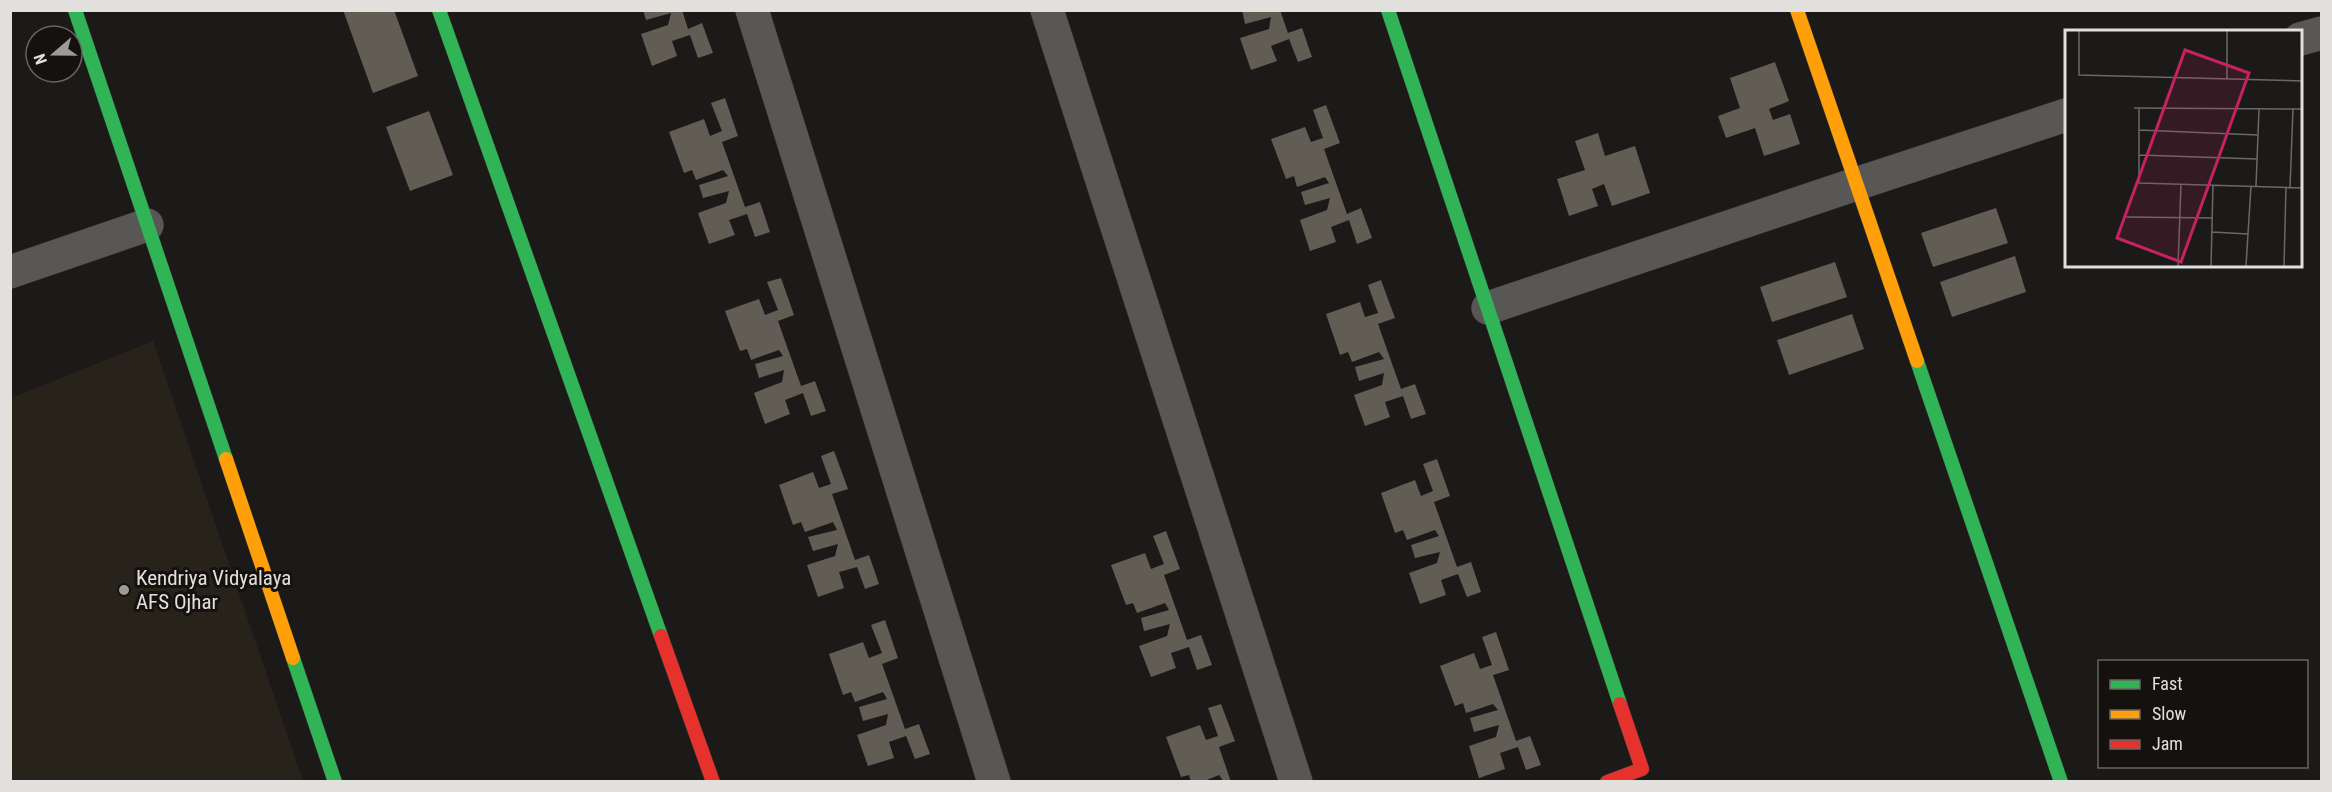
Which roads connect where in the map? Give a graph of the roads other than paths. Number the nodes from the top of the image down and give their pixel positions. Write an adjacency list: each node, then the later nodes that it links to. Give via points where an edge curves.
1 (75, 10): 11 (street)
2 (439, 10): 15 (street)
3 (752, 10): 16 (street)
4 (1047, 10): 17 (street)
5 (1388, 10): 13 (street)
6 (1797, 10): 10 (street)
7 (2322, 33): 8 (street)
8 (2302, 39)
9 (2065, 116): 10 (street)
10 (1856, 184): 13 (street); 19 (street)
11 (147, 225): 12 (street); 14 (street)
12 (10, 272)
13 (1488, 308): 18 (street, via 1642,769)
14 (335, 782)
15 (713, 782)
16 (994, 782)
17 (1296, 782)
18 (1606, 782)
19 (2061, 782)

